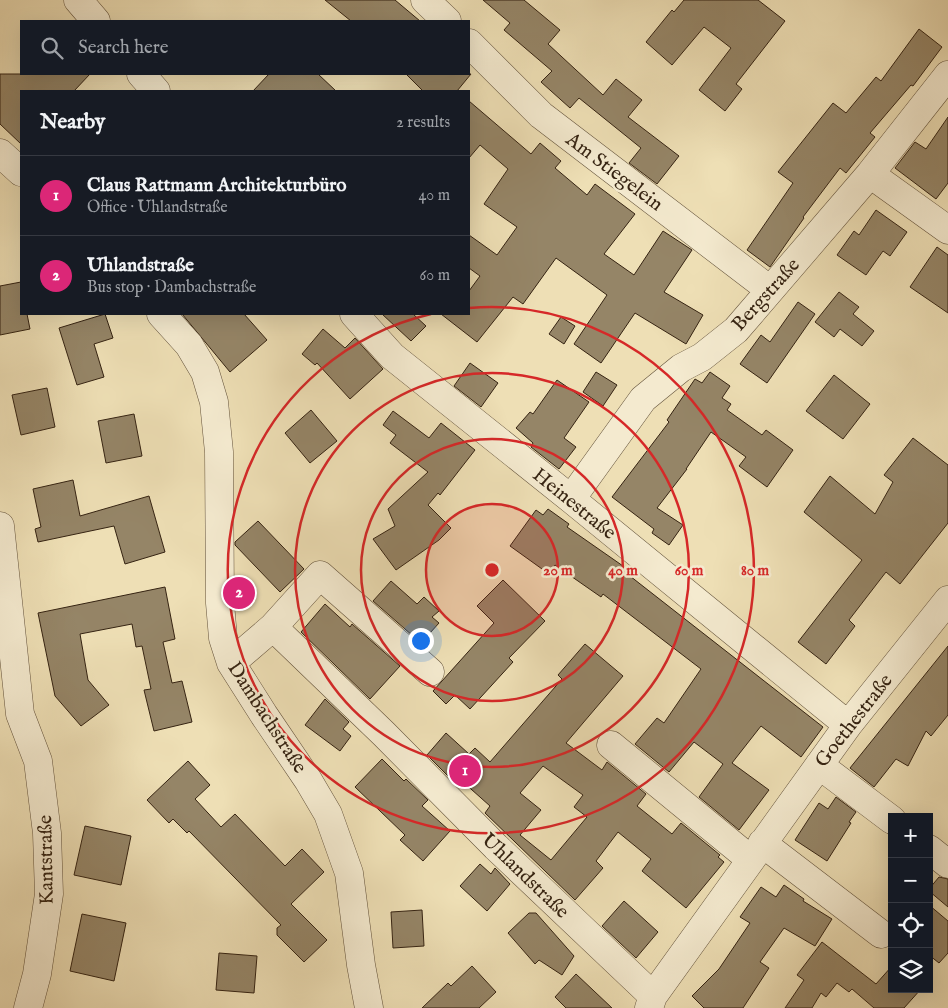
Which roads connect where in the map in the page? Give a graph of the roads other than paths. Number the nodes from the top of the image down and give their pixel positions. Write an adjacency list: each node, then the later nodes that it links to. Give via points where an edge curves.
1 (78, 0): 3 (street)
2 (426, 0): 4 (street)
3 (95, 20)
4 (446, 20)
5 (470, 44): 13 (street, Am Stiegelein, via 541,115)
6 (142, 75): 8 (street)
7 (948, 75): 11 (street, Bergstraße)
8 (155, 90)
9 (0, 153): 10 (street)
10 (20, 171)
11 (870, 174): 12 (street); 13 (street, Bergstraße)
12 (948, 230)
13 (770, 290): 16 (street, Bergstraße, via 736,330 643,399)
14 (162, 315): 20 (street, Dambachstraße, via 189,345 205,372 214,402 219,452 220,603 223,638)
15 (355, 315): 16 (street, Heinestraße, via 392,356)
16 (571, 499): 23 (street, Heinestraße)
17 (0, 526): 22 (street, Kantstraße)
18 (948, 600): 23 (street, Goethestraße)
19 (273, 627): 20 (street); 21 (street, via 320,575); 31 (street, Uhlandstraße)
20 (231, 663): 33 (street, Dambachstraße, via 328,814 349,873)
21 (430, 672)
22 (10, 712): 32 (street, Kantstraße, via 38,761 47,834 49,894 37,974)
23 (848, 726): 25 (street, Goethestraße)
24 (611, 744): 27 (street)
25 (819, 765): 26 (street); 27 (street, Goethestraße)
26 (888, 817)
27 (756, 851): 30 (street); 31 (street, Goethestraße)
28 (933, 852): 29 (street)
29 (948, 864)
30 (881, 934)
31 (651, 1002)
32 (28, 1008)
33 (370, 1008)

